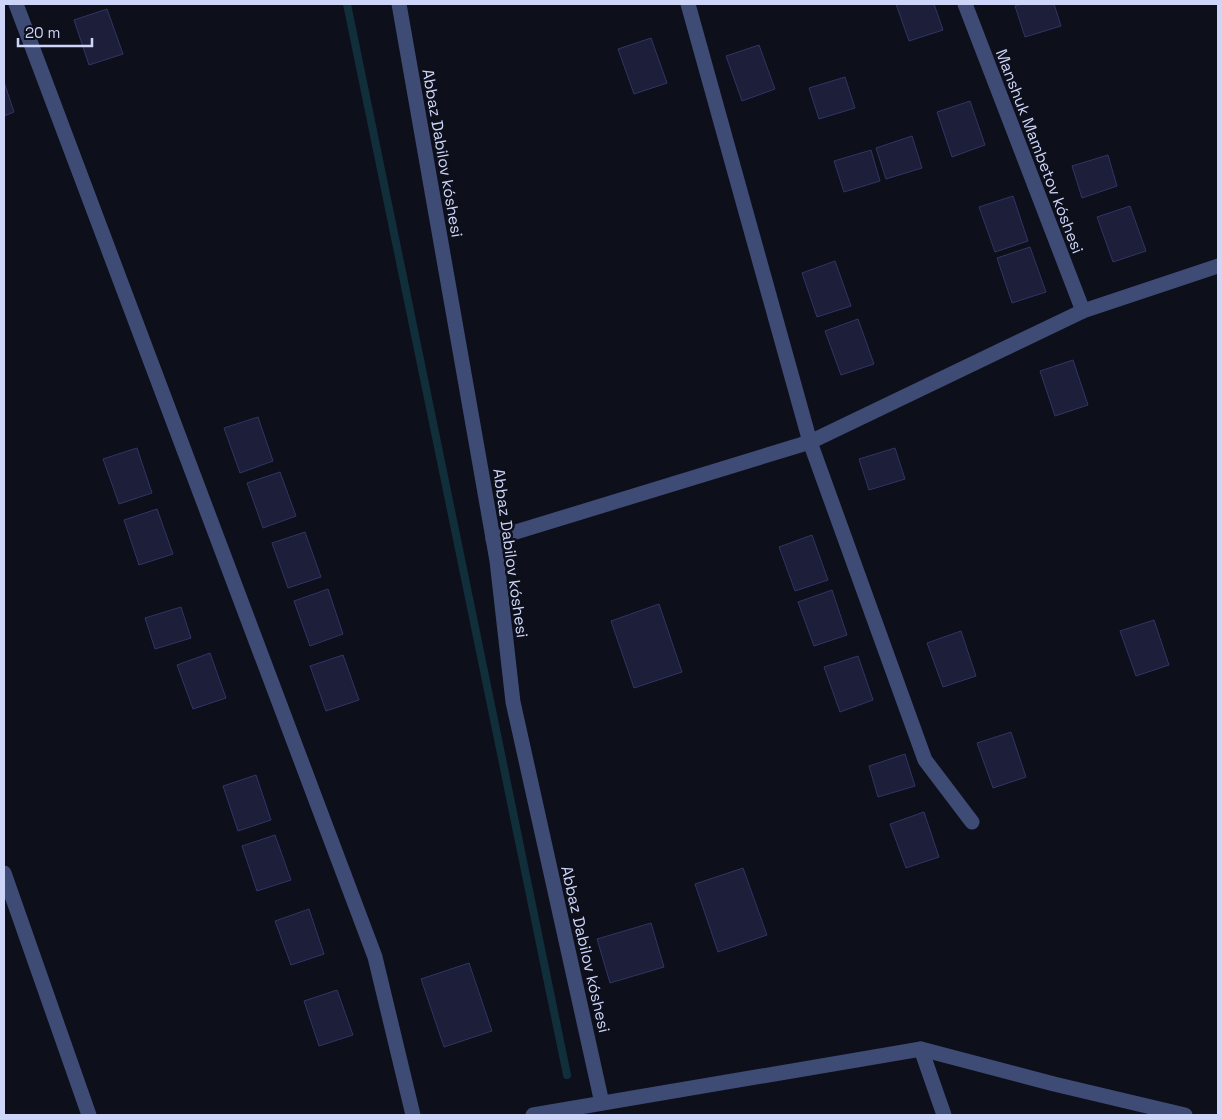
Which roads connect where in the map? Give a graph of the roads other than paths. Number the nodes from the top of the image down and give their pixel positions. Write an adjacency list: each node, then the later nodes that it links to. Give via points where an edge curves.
1 (16, 4): 14 (street, via 375,957)
2 (399, 4): 8 (street, Abbaz Dabilov kóshesi)
3 (688, 4): 7 (street)
4 (965, 4): 6 (street, Manshuk Mambetov kóshesi)
5 (1218, 266): 6 (street)
6 (1083, 311): 7 (street)
7 (810, 442): 8 (street); 9 (street, via 925,760)
8 (493, 539): 12 (street, Abbaz Dabilov kóshesi, via 513,702)
9 (972, 822)
10 (4, 873): 13 (street)
11 (921, 1049): 12 (street); 16 (street); 17 (street)
12 (602, 1104): 15 (street)
13 (88, 1115)
14 (412, 1115)
15 (533, 1115)
16 (944, 1115)
17 (1185, 1115)

